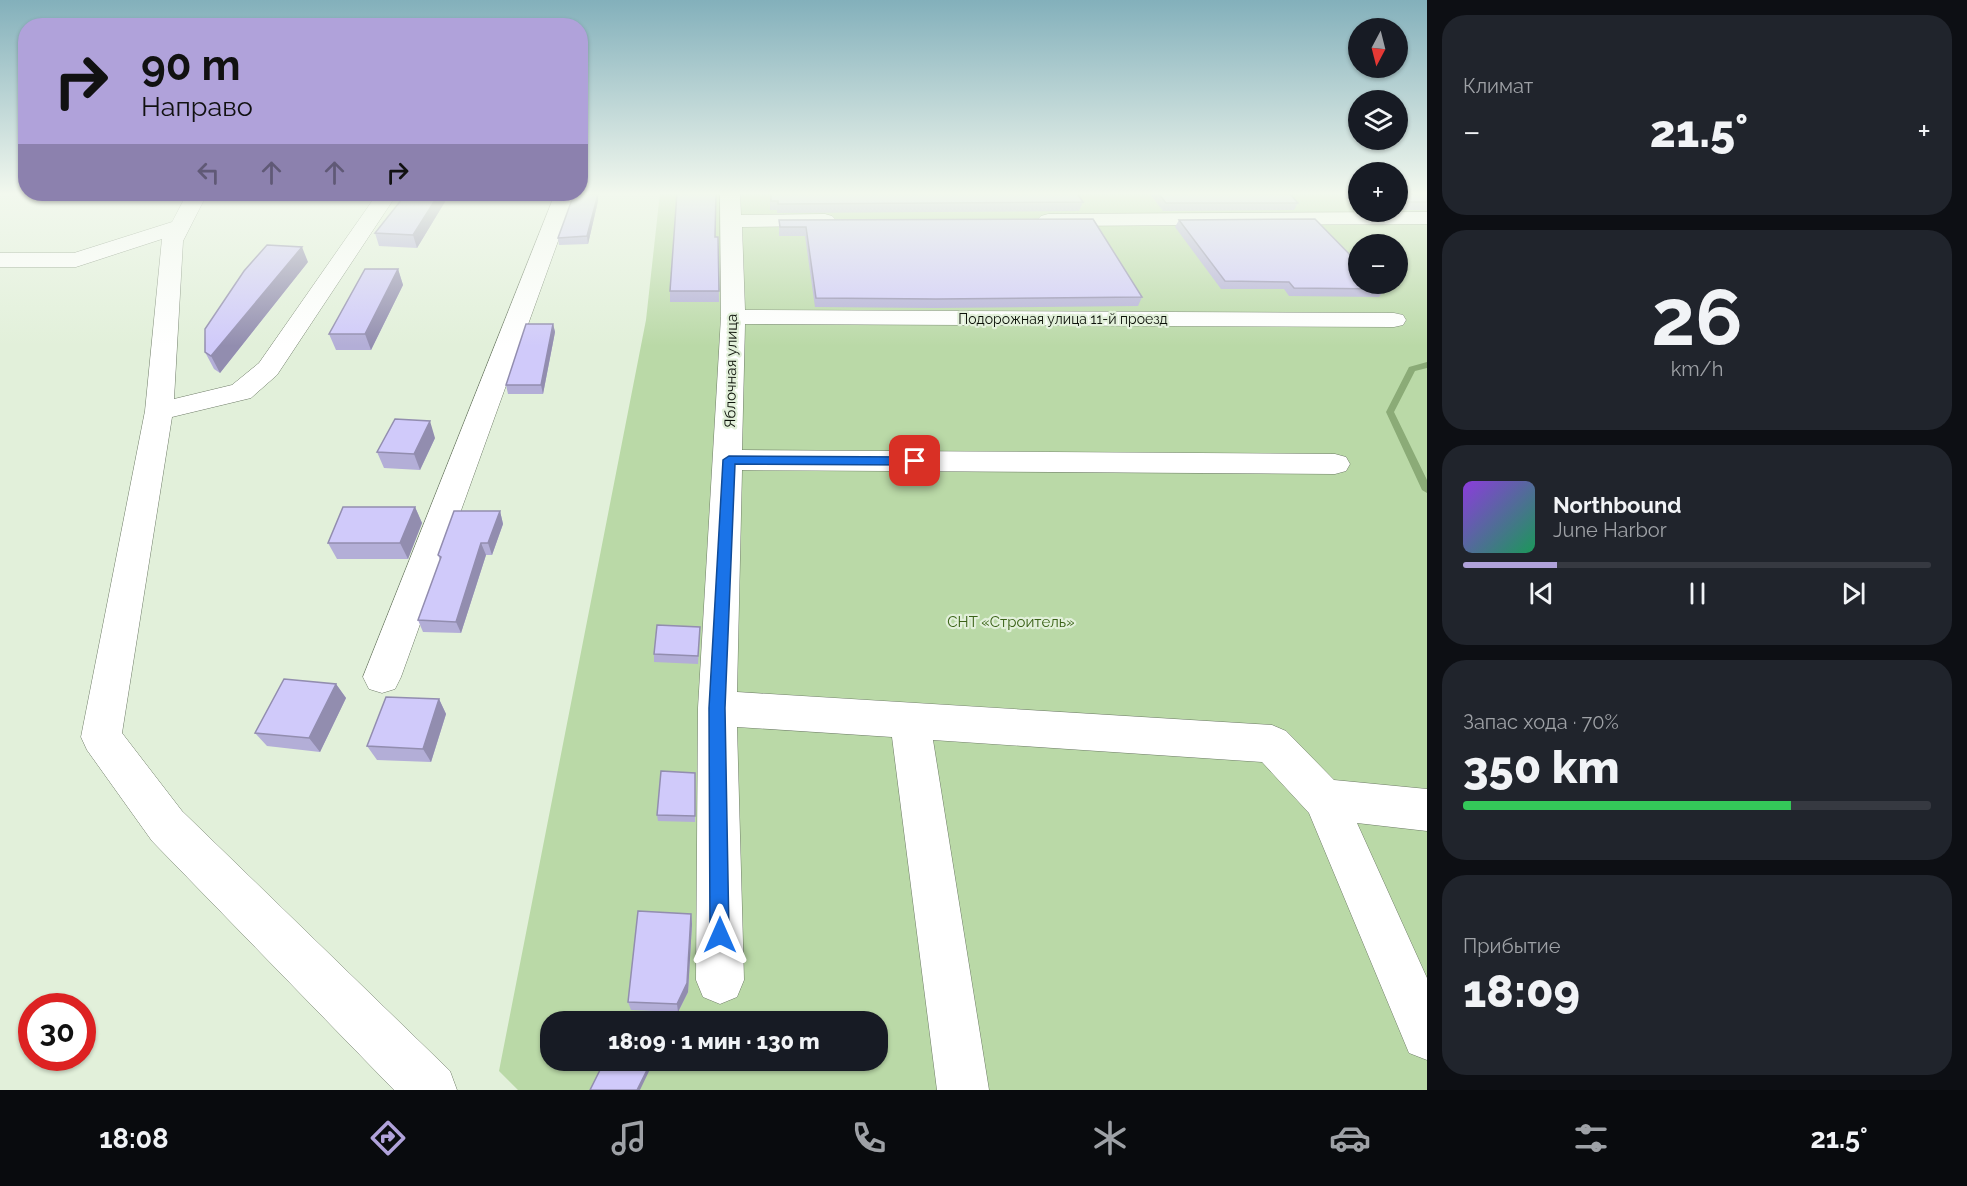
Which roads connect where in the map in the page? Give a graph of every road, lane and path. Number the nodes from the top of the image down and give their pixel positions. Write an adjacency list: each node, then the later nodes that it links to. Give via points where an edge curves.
1 (125, 244): 6 (street, via 76,260)
2 (172, 244): 9 (street)
3 (353, 244): 9 (street, via 268,369 241,392)
4 (546, 244): 12 (street)
5 (731, 244): 7 (street, Яблочная улица)
6 (0, 260)
7 (733, 317): 8 (street, Подорожная улица 11-й проезд); 10 (street, Яблочная улица)
8 (1394, 320)
9 (159, 411): 19 (street, via 101,737 167,826)
10 (729, 460): 11 (street); 13 (street, Яблочная улица)
11 (1335, 464)
12 (382, 677)
13 (717, 708): 14 (street); 17 (street, Яблочная улица)
14 (910, 720): 15 (street, via 1272,744); 20 (street)
15 (1324, 799): 16 (street); 18 (street)
16 (1427, 810)
17 (720, 980)
18 (1427, 1035)
19 (431, 1090)
20 (963, 1090)

